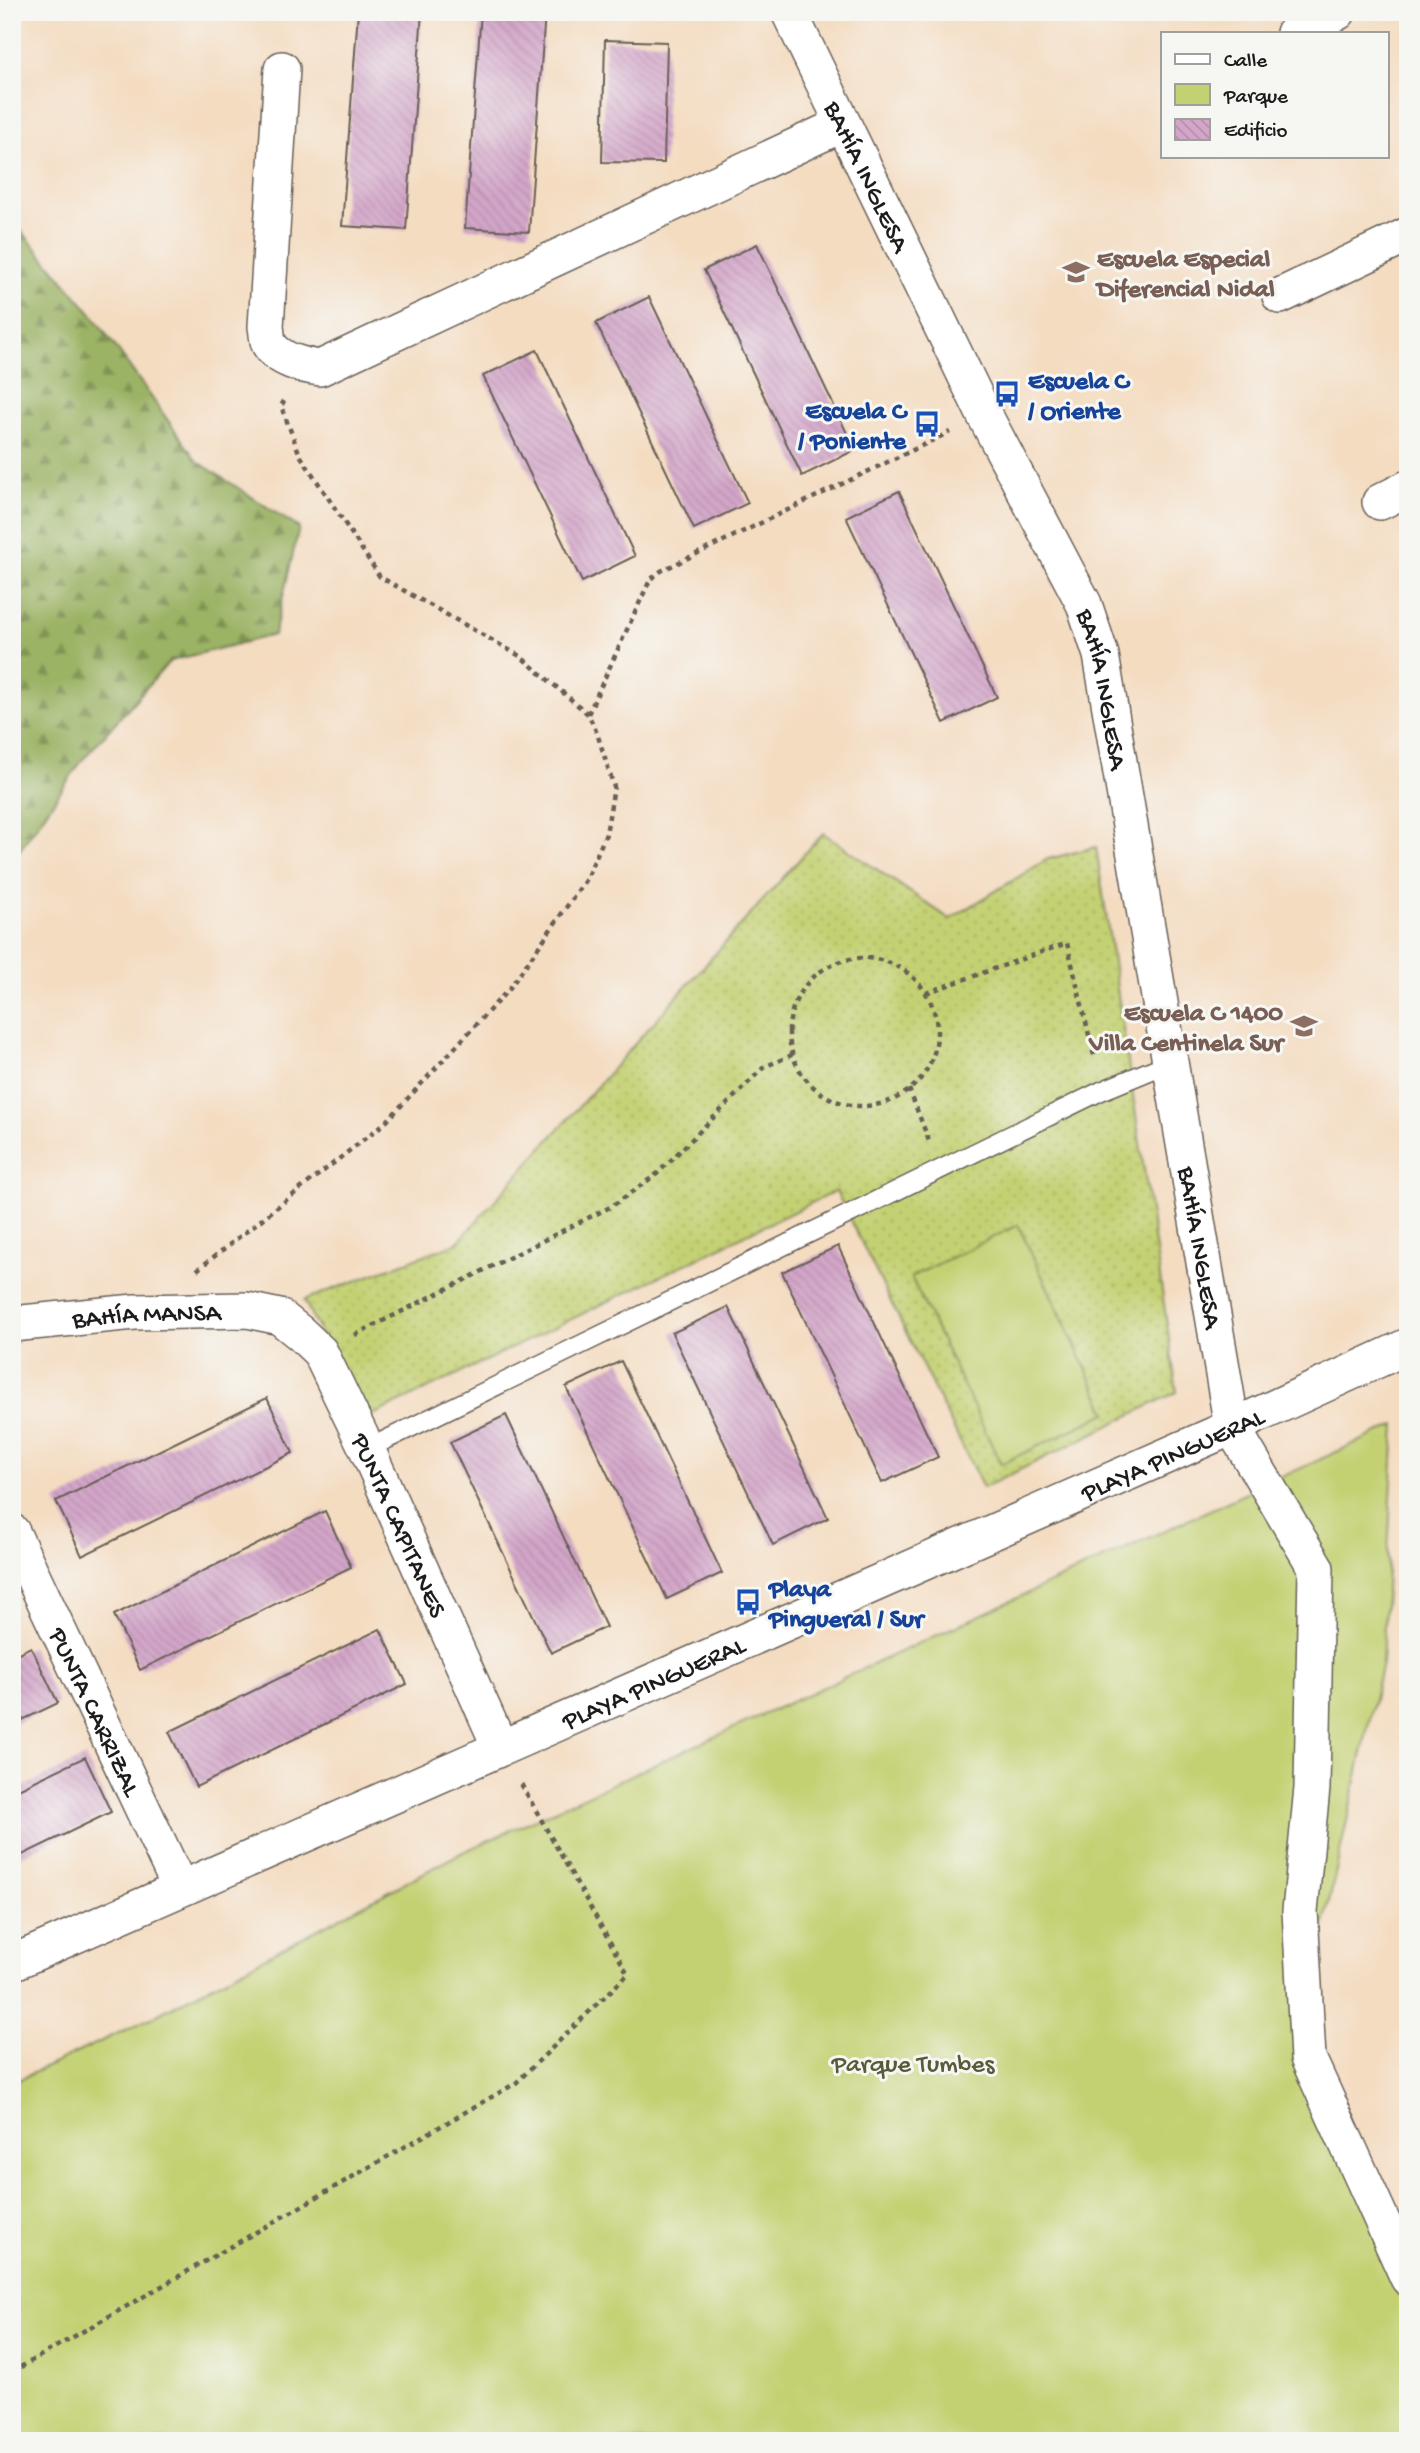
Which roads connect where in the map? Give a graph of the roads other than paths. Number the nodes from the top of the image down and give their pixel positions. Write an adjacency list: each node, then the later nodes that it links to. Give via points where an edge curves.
1 (789, 12): 5 (street, BAHÍA INGLESA)
2 (1338, 12): 3 (street)
3 (1296, 32)
4 (282, 69): 5 (street, via 266,327 269,344 282,356 320,368)
5 (843, 124): 8 (street, BAHÍA INGLESA, via 985,416 1083,604 1101,655)
6 (1408, 234): 7 (street)
7 (1280, 296)
8 (1171, 1062): 12 (street, BAHÍA INGLESA); 13 (lane, via 1101,1091)
9 (280, 1317): 10 (street, BAHÍA MANSA, via 247,1310 135,1312); 13 (street, PUNTA CAPITANES, via 320,1352)
10 (12, 1324)
11 (1408, 1346): 12 (street, PLAYA PINGUERAL)
12 (1232, 1427): 15 (street, PLAYA PINGUERAL); 18 (street, via 1316,1568 1311,1788 1300,1911 1308,2058)
13 (367, 1449): 15 (street, PUNTA CAPITANES)
14 (12, 1532): 16 (street, PUNTA CARRIZAL)
15 (500, 1748): 16 (street, PLAYA PINGUERAL)
16 (180, 1888): 17 (street, PLAYA PINGUERAL)
17 (12, 1963)
18 (1408, 2278)

